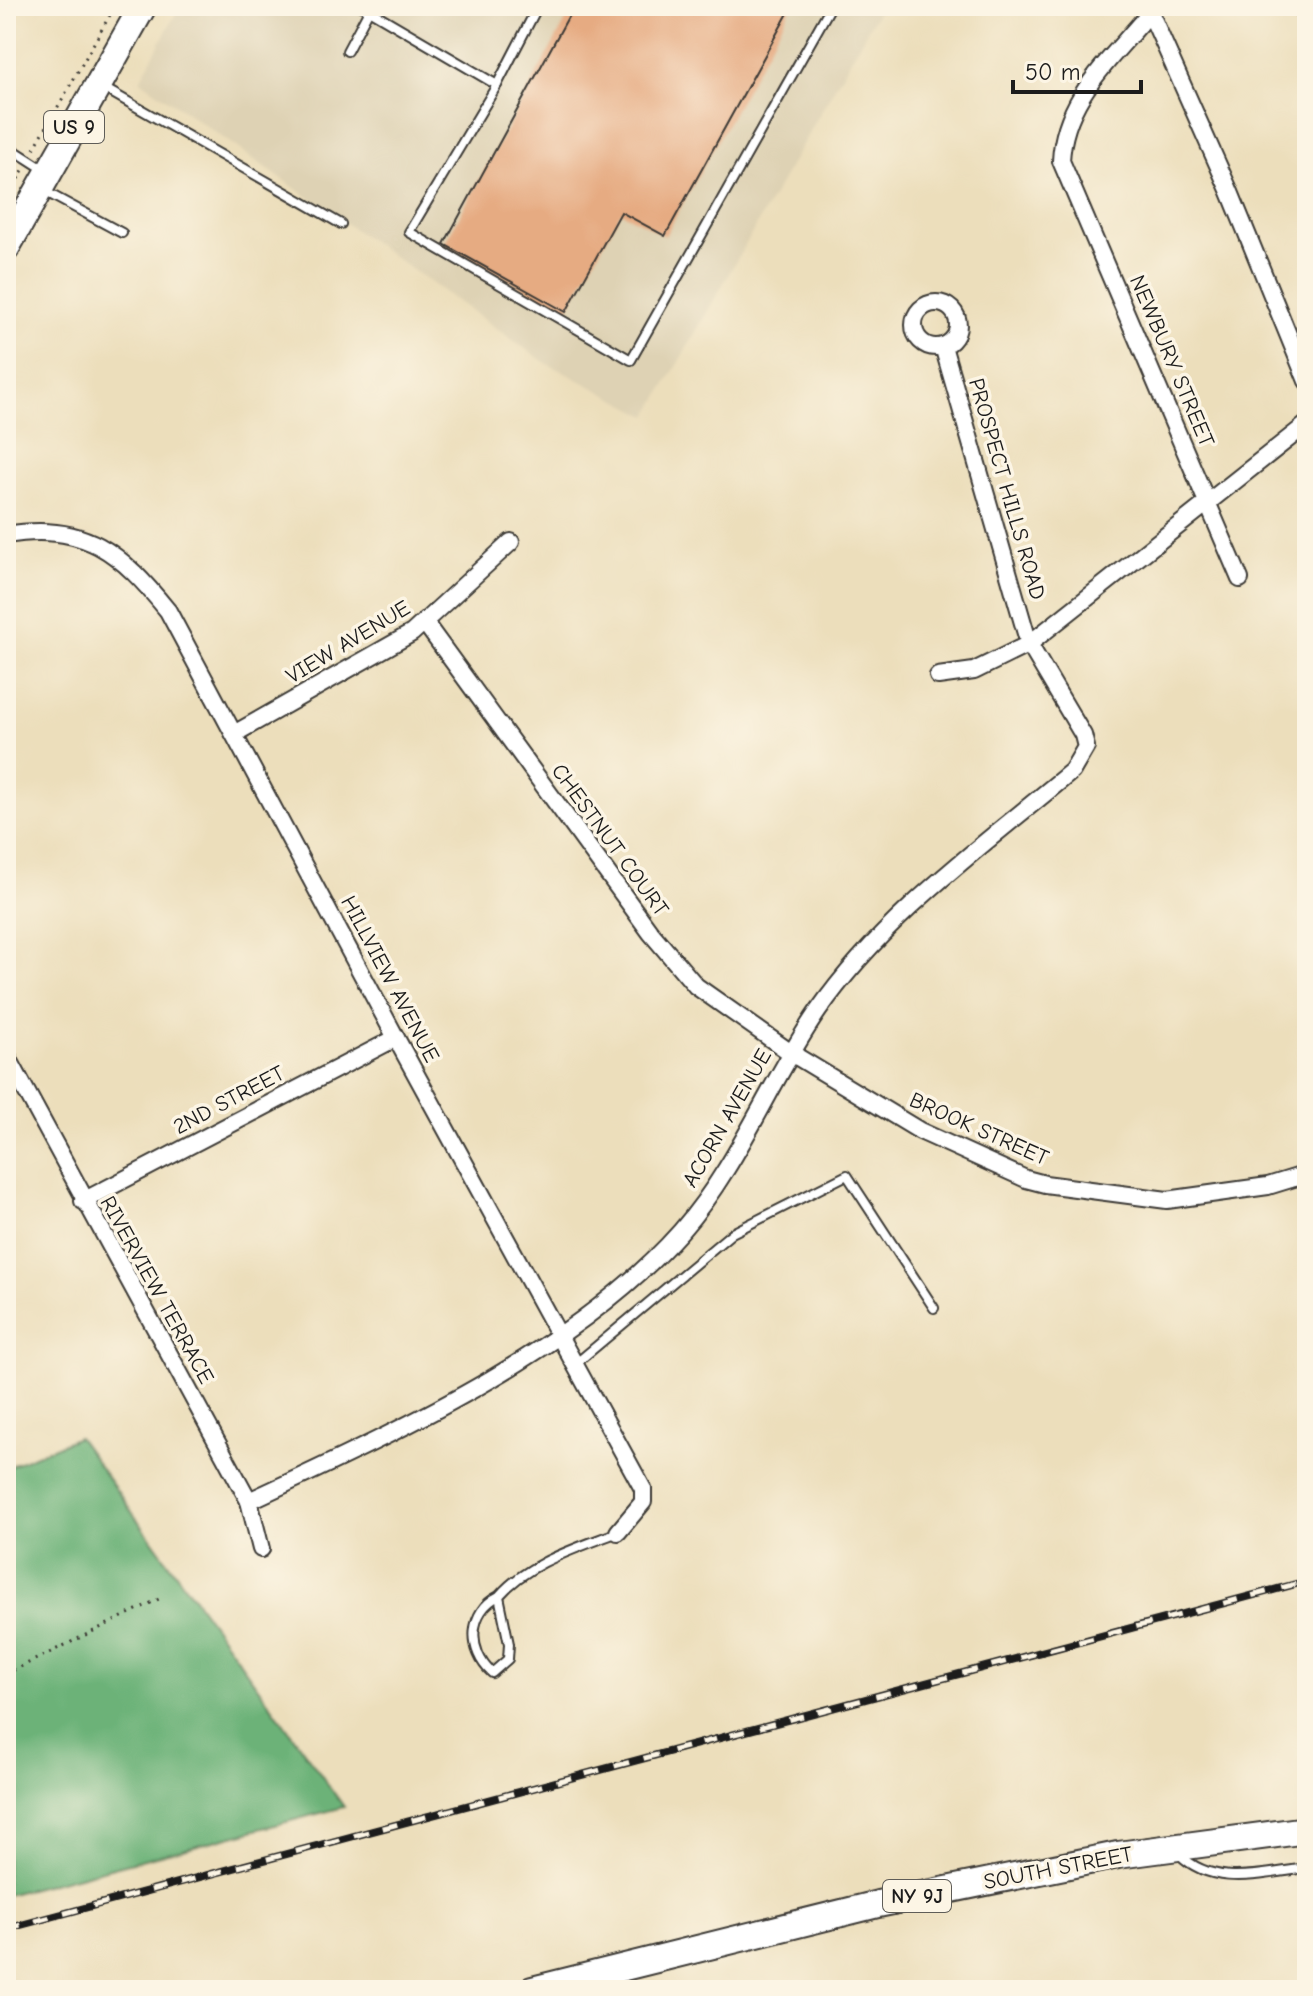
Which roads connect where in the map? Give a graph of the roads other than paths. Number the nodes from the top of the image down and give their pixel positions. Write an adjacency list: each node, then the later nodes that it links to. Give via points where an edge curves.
1 (143, 6): 9 (main road, US 9)
2 (538, 6): 10 (lane)
3 (831, 6): 10 (lane, via 631,360 409,232)
4 (1301, 6): 7 (street)
5 (367, 7): 8 (lane); 10 (lane)
6 (1152, 9): 17 (street); 19 (street, NEWBURY STREET, via 1075,105 1062,139 1061,161)
7 (1307, 20)
8 (347, 51)
9 (98, 84): 12 (main road, US 9); 13 (lane)
10 (497, 85)
11 (6, 145): 12 (lane)
12 (39, 174): 14 (lane); 15 (main road, US 9)
13 (341, 224)
14 (122, 233)
15 (6, 248)
16 (943, 346): 24 (street, PROSPECT HILLS ROAD)
17 (1307, 381)
18 (1307, 424): 19 (street)
19 (1207, 501): 22 (street, NEWBURY STREET); 24 (street)
20 (6, 535): 26 (street, HILLVIEW AVENUE, via 56,531 104,547 130,567 168,611)
21 (511, 542): 23 (street, VIEW AVENUE)
22 (1240, 579)
23 (425, 623): 26 (street, VIEW AVENUE, via 392,647); 28 (street, CHESTNUT COURT, via 696,986)
24 (1029, 644): 25 (street, via 974,671); 28 (street, ACORN AVENUE, via 1086,747 1072,771 932,890 855,965)
25 (938, 676)
26 (234, 734): 27 (street, HILLVIEW AVENUE)
27 (396, 1038): 31 (street, 2ND STREET); 33 (street, HILLVIEW AVENUE)
28 (791, 1053): 30 (street, BROOK STREET, via 920,1131 1045,1184 1167,1200 1268,1186); 33 (street, ACORN AVENUE, via 717,1186 681,1231)
29 (6, 1054): 31 (street, RIVERVIEW TERRACE)
30 (1307, 1174)
31 (83, 1201): 35 (street, RIVERVIEW TERRACE)
32 (934, 1308): 34 (lane, via 847,1175 732,1233)
33 (559, 1337): 34 (street, HILLVIEW AVENUE); 35 (street, ACORN AVENUE, via 402,1427)
34 (573, 1365): 36 (street, HILLVIEW AVENUE, via 645,1494)
35 (249, 1501): 37 (street, RIVERVIEW TERRACE)
36 (618, 1532): 38 (lane, via 557,1556)
37 (261, 1549)
38 (499, 1596): 38 (lane, via 508,1659 492,1673 482,1664 475,1640 476,1618 484,1604)
39 (1307, 1830): 40 (main road, SOUTH STREET / NY 9J)
40 (1173, 1848): 41 (lane, via 1201,1871 1222,1877); 42 (main road, SOUTH STREET / NY 9J, via 878,1904)
41 (1307, 1868)
42 (532, 1990)

